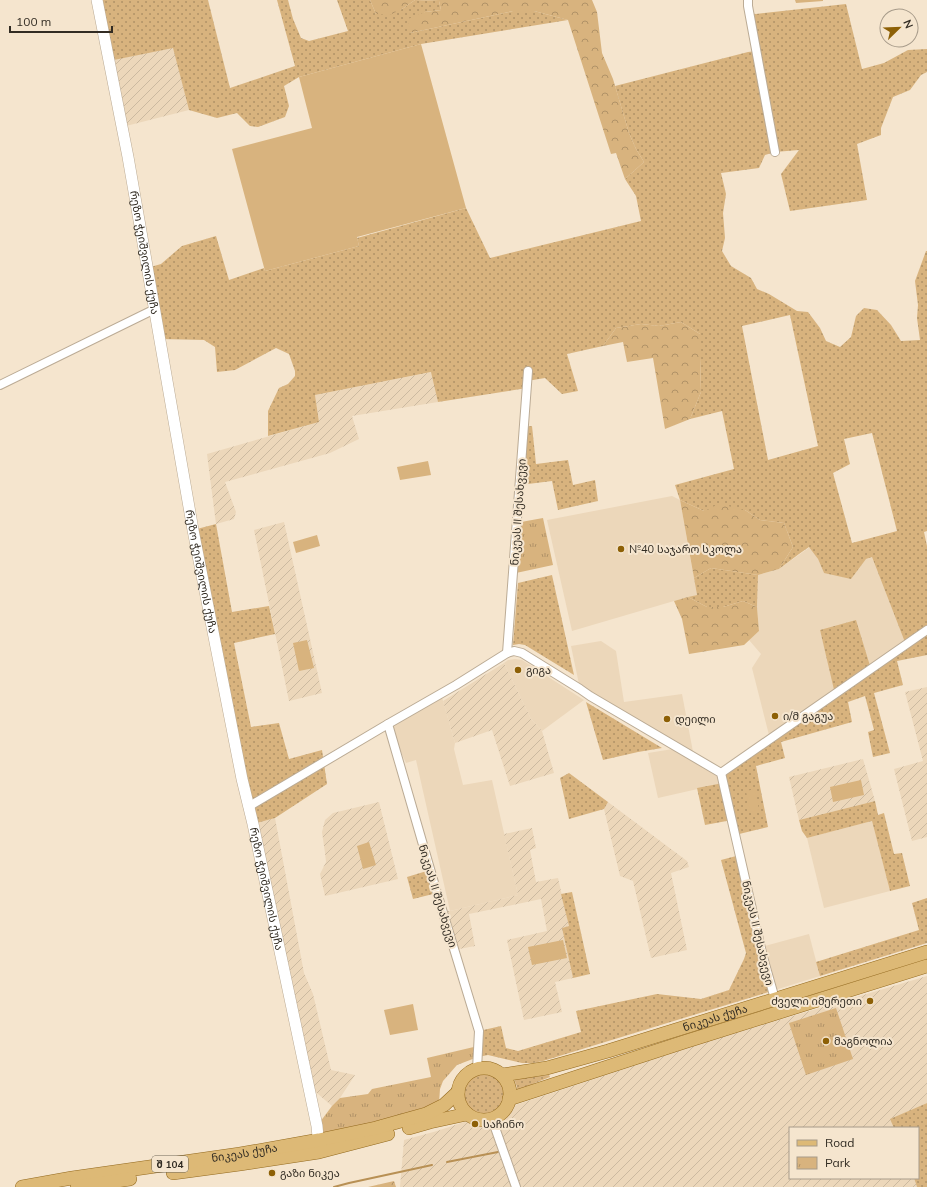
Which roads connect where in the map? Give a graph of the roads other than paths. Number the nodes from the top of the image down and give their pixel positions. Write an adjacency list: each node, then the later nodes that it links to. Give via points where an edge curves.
1 (97, 0): 4 (main road, რეზო ჭეიშვილის ქუჩა)
2 (748, 0): 3 (street)
3 (775, 152)
4 (155, 309): 6 (street); 11 (main road, რეზო ჭეიშვილის ქუჩა, via 193,530)
5 (528, 371): 8 (street, ნიკეას II შესახვევი)
6 (0, 385)
7 (927, 630): 10 (street)
8 (507, 653): 9 (street); 10 (street, via 522,653)
9 (388, 724): 11 (street); 15 (street, ნიკეას II შესახვევი, via 479,1031)
10 (721, 773): 14 (street, ნიკეას II შესახვევი)
11 (248, 807): 21 (main road, რეზო ჭეიშვილის ქუჩა)
12 (927, 952): 14 (main road, ნიკეას ქუჩა)
13 (927, 966): 18 (main road, ნიკეას ქუჩა)
14 (775, 999): 16 (main road, ნიკეას ქუჩა, via 608,1051 547,1068)
15 (477, 1069): 16 (main road, via 486,1068); 17 (main road, ნიკეას ქუჩა, via 464,1077)
16 (502, 1076): 18 (main road, via 510,1090)
17 (458, 1092): 19 (main road, via 459,1101); 21 (main road, ნიკეას ქუჩა, via 444,1105 426,1114)
18 (509, 1099): 20 (main road, via 506,1108)
19 (467, 1114): 20 (main road, ნიკეას ქუჩა, via 483,1120); 21 (main road, ნიკეას ქუჩა, via 391,1133)
20 (492, 1119): 24 (street)
21 (319, 1146): 22 (main road, ნიკეას ქუჩა / შ 104, via 240,1154); 23 (main road, ნიკეას ქუჩა / შ 104, via 240,1164)
22 (22, 1187)
23 (78, 1187)
24 (516, 1187)

